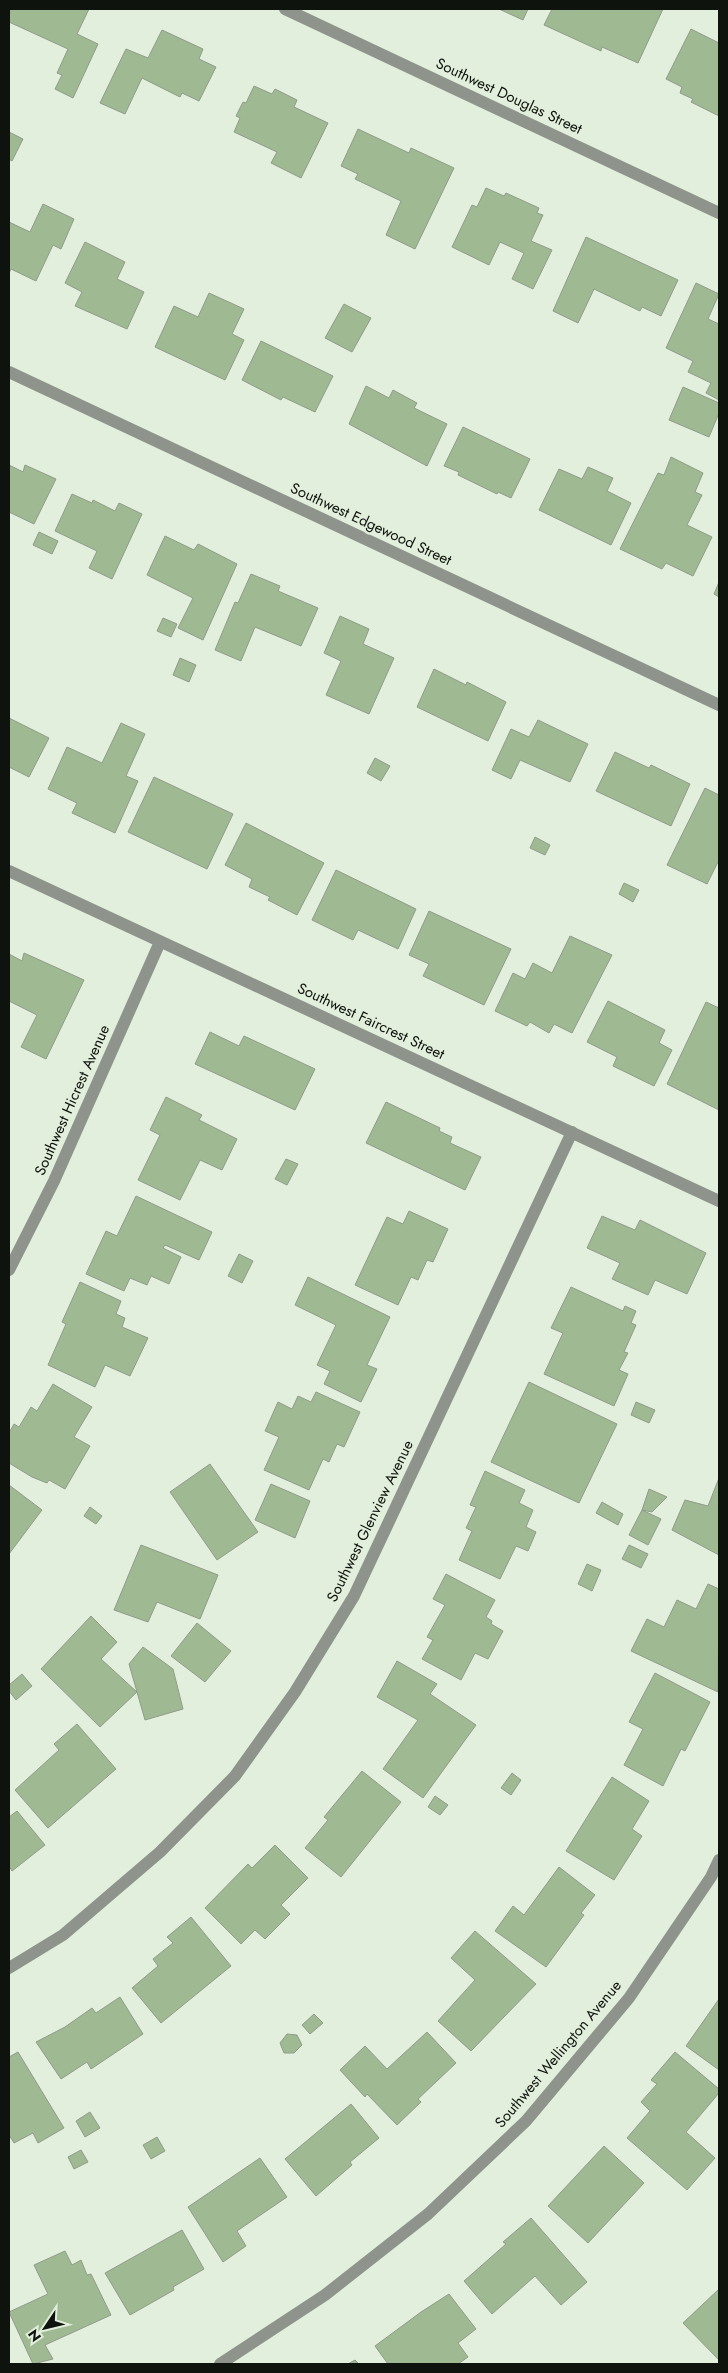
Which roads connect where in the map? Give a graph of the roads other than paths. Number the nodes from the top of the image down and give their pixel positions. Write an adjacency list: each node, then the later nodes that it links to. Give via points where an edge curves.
1 (285, 9): 2 (street, Southwest Douglas Street)
2 (719, 213)
3 (9, 372): 4 (street, Southwest Edgewood Street)
4 (719, 705)
5 (9, 871): 6 (street, Southwest Faircrest Street)
6 (160, 942): 7 (street, Southwest Faircrest Street); 9 (street, Southwest Hicrest Avenue, via 54,1181)
7 (572, 1132): 8 (street, Southwest Faircrest Street); 11 (street, Southwest Glenview Avenue, via 354,1596 295,1692 235,1776 160,1852 63,1935)
8 (719, 1201)
9 (9, 1270)
10 (719, 1860): 12 (street, Southwest Wellington Avenue, via 711,1877 629,1998 526,2121 428,2214 325,2295)
11 (9, 1968)
12 (220, 2364)

